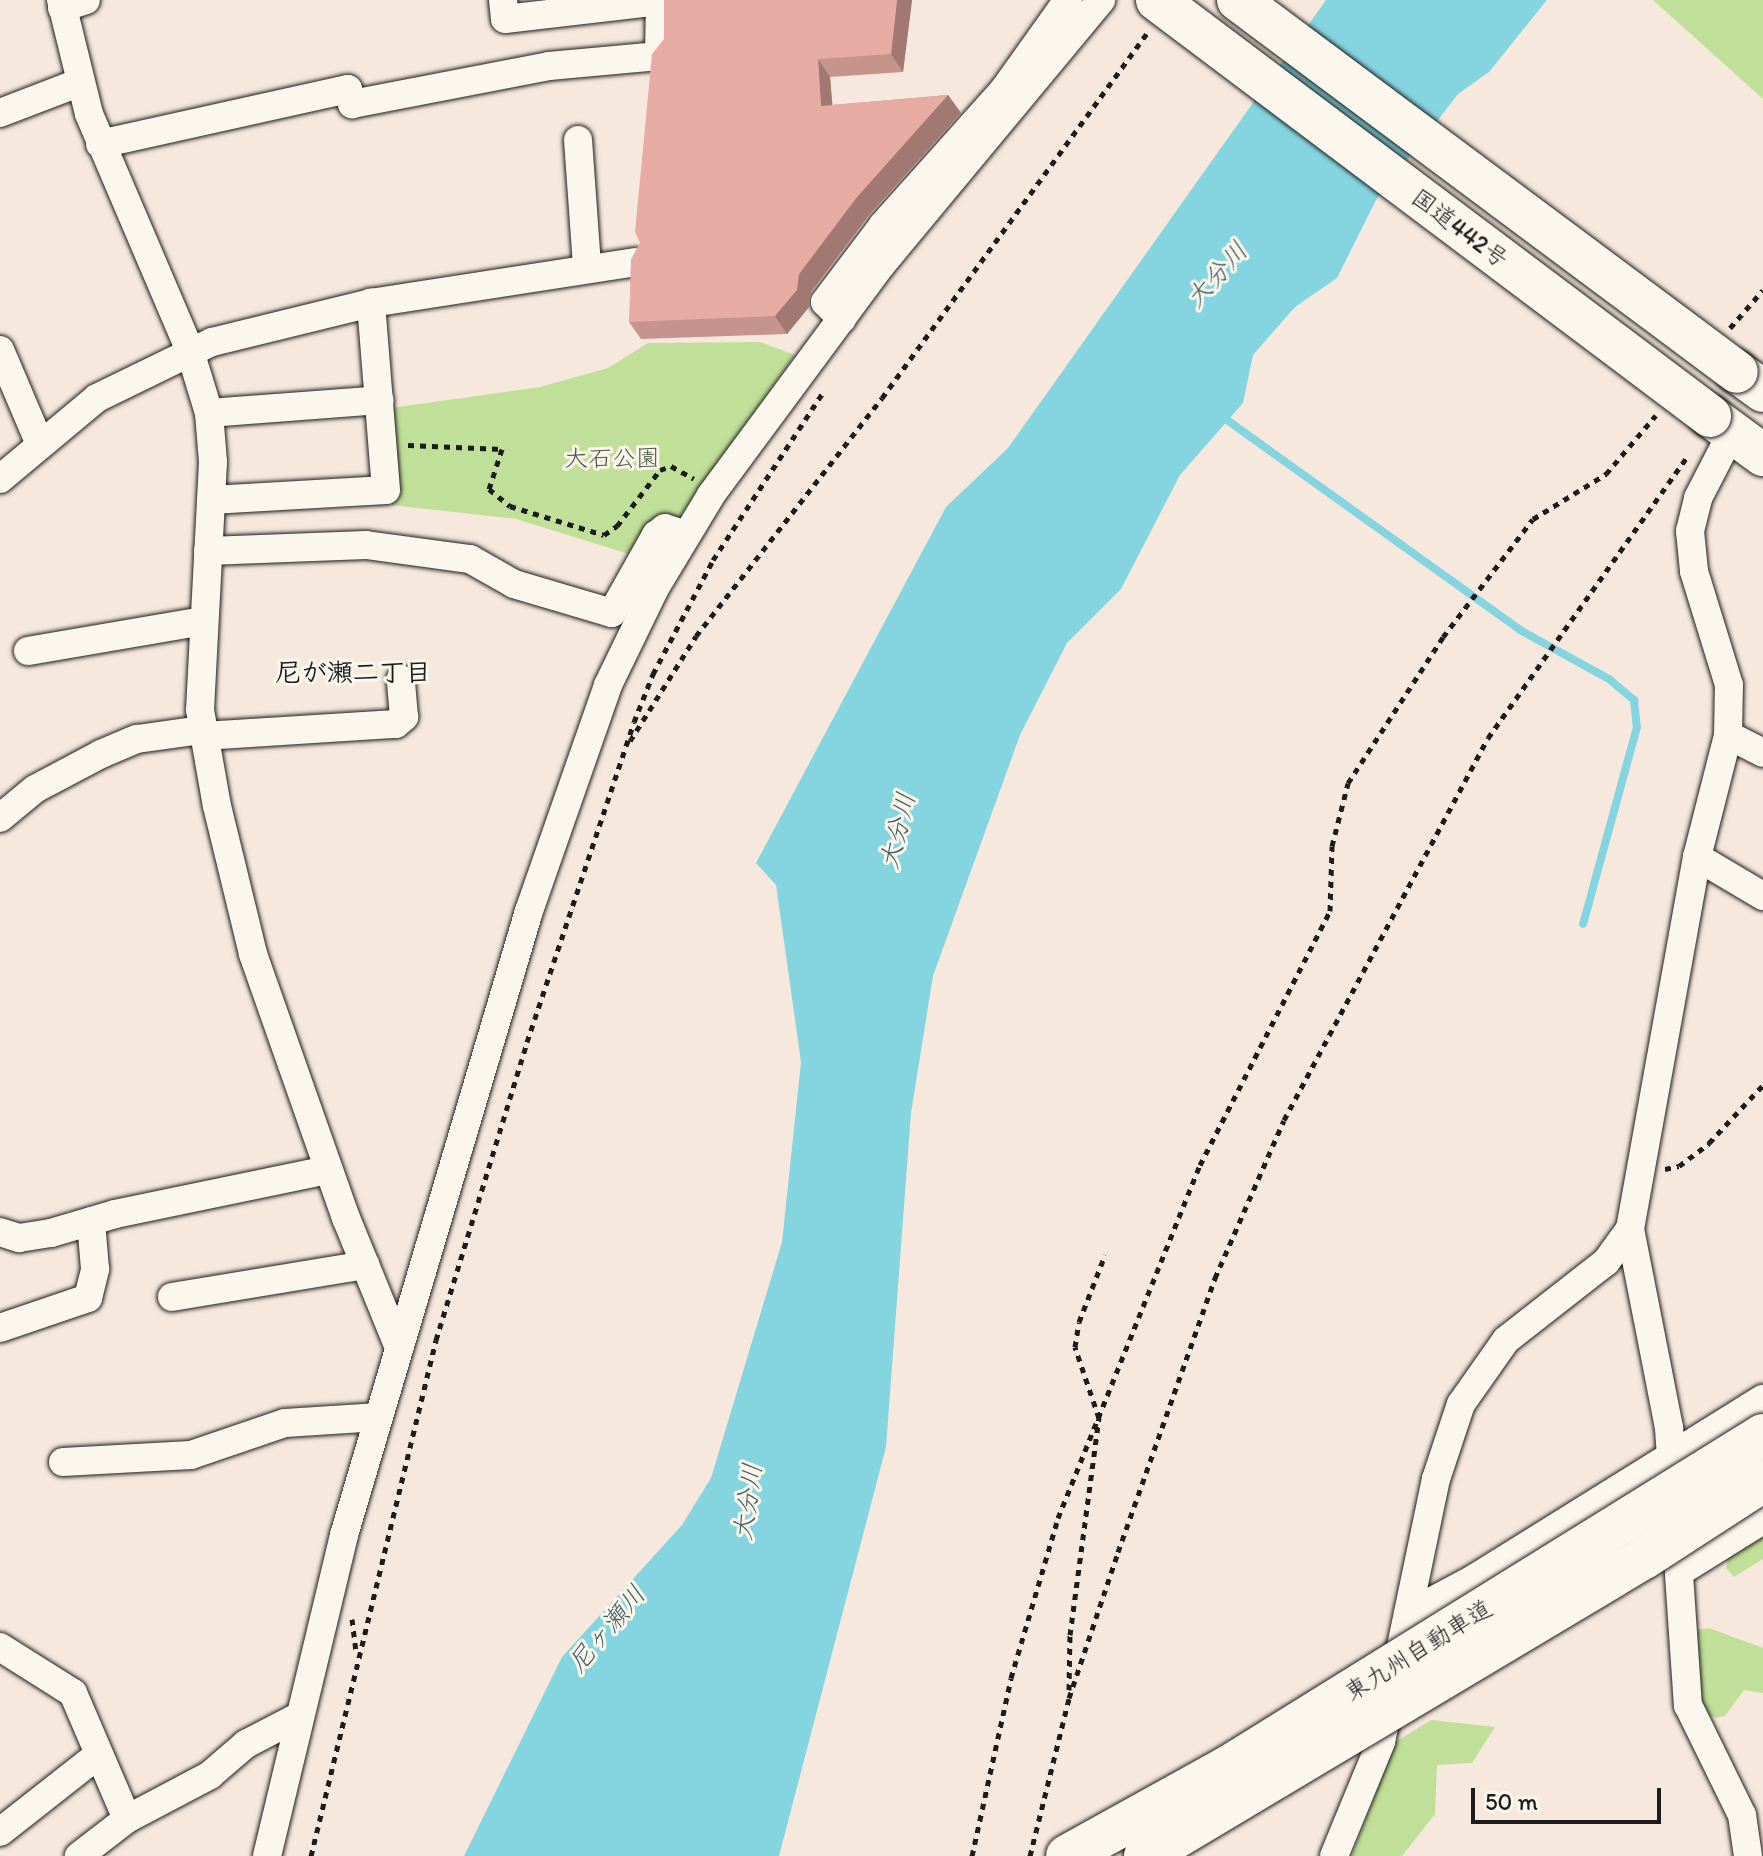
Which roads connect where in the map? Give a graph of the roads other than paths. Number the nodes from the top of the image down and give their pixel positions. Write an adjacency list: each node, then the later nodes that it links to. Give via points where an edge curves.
1 (503, 0): 2 (street, via 505,19)
2 (660, 0): 11 (street, via 659,56 549,66 352,104 348,89)
3 (1068, 0): 15 (street, via 1003,91 883,225 825,302)
4 (1101, 0): 15 (street)
5 (1238, 0): 18 (highway, 国道442号, bridge)
6 (70, 3): 8 (street)
7 (1155, 13): 21 (highway, 国道442号, bridge)
8 (78, 83): 9 (street); 11 (street)
9 (0, 113)
10 (578, 140): 13 (street)
11 (100, 144): 17 (street)
12 (636, 262): 13 (street)
13 (587, 267): 14 (street)
14 (371, 303): 17 (street, via 260,327); 19 (street)
15 (842, 319): 25 (street)
16 (0, 350): 22 (street)
17 (190, 351): 20 (street); 22 (street, via 106,393)
18 (1740, 368)
19 (380, 400): 20 (street); 24 (street, via 386,490)
20 (209, 413): 24 (street)
21 (1724, 437): 31 (street, via 1698,498 1690,546 1726,670)
22 (39, 442): 23 (street)
23 (0, 479)
24 (211, 500): 26 (street)
25 (686, 535): 26 (street, via 665,528 656,535 612,613 514,584 470,559 366,545); 43 (street, via 630,637 588,735 529,911)
26 (208, 551): 27 (street)
27 (203, 621): 28 (street); 30 (street)
28 (28, 651)
29 (401, 679): 30 (street, via 404,717 396,724)
30 (203, 733): 33 (street, via 137,739 101,754 35,789); 36 (street, via 253,954)
31 (1728, 735): 32 (street); 34 (street)
32 (1763, 753)
33 (0, 818)
34 (1697, 857): 35 (street); 38 (street)
35 (1763, 896)
36 (328, 1170): 37 (street); 40 (street)
37 (91, 1221): 39 (street, via 30,1237); 42 (street, via 95,1269 88,1298)
38 (1630, 1229): 47 (street); 52 (street, via 1606,1262 1506,1340 1472,1383 1444,1449)
39 (0, 1232)
40 (365, 1265): 41 (street); 43 (street)
41 (172, 1297)
42 (0, 1328)
43 (399, 1348): 45 (street)
44 (1763, 1399): 47 (street)
45 (379, 1417): 48 (street, via 285,1423 191,1455); 54 (street)
46 (1763, 1435): 60 (highway, 東九州自動車道, bridge, via 1226,1768)
47 (1673, 1457): 51 (street); 52 (street)
48 (63, 1462)
49 (1763, 1481): 61 (highway, 東九州自動車道, bridge)
50 (1763, 1520): 51 (street)
51 (1681, 1571): 63 (street, via 1688,1705 1738,1805)
52 (1408, 1614): 62 (street, via 1375,1761)
53 (1, 1649): 55 (street, via 73,1693)
54 (296, 1718): 56 (street, via 246,1744 210,1775); 59 (street)
55 (98, 1755): 56 (street); 57 (street)
56 (127, 1819): 58 (street)
57 (0, 1832)
58 (79, 1856)
59 (267, 1856)
60 (1067, 1856)
61 (1145, 1856)
62 (1334, 1856)
63 (1748, 1856)

